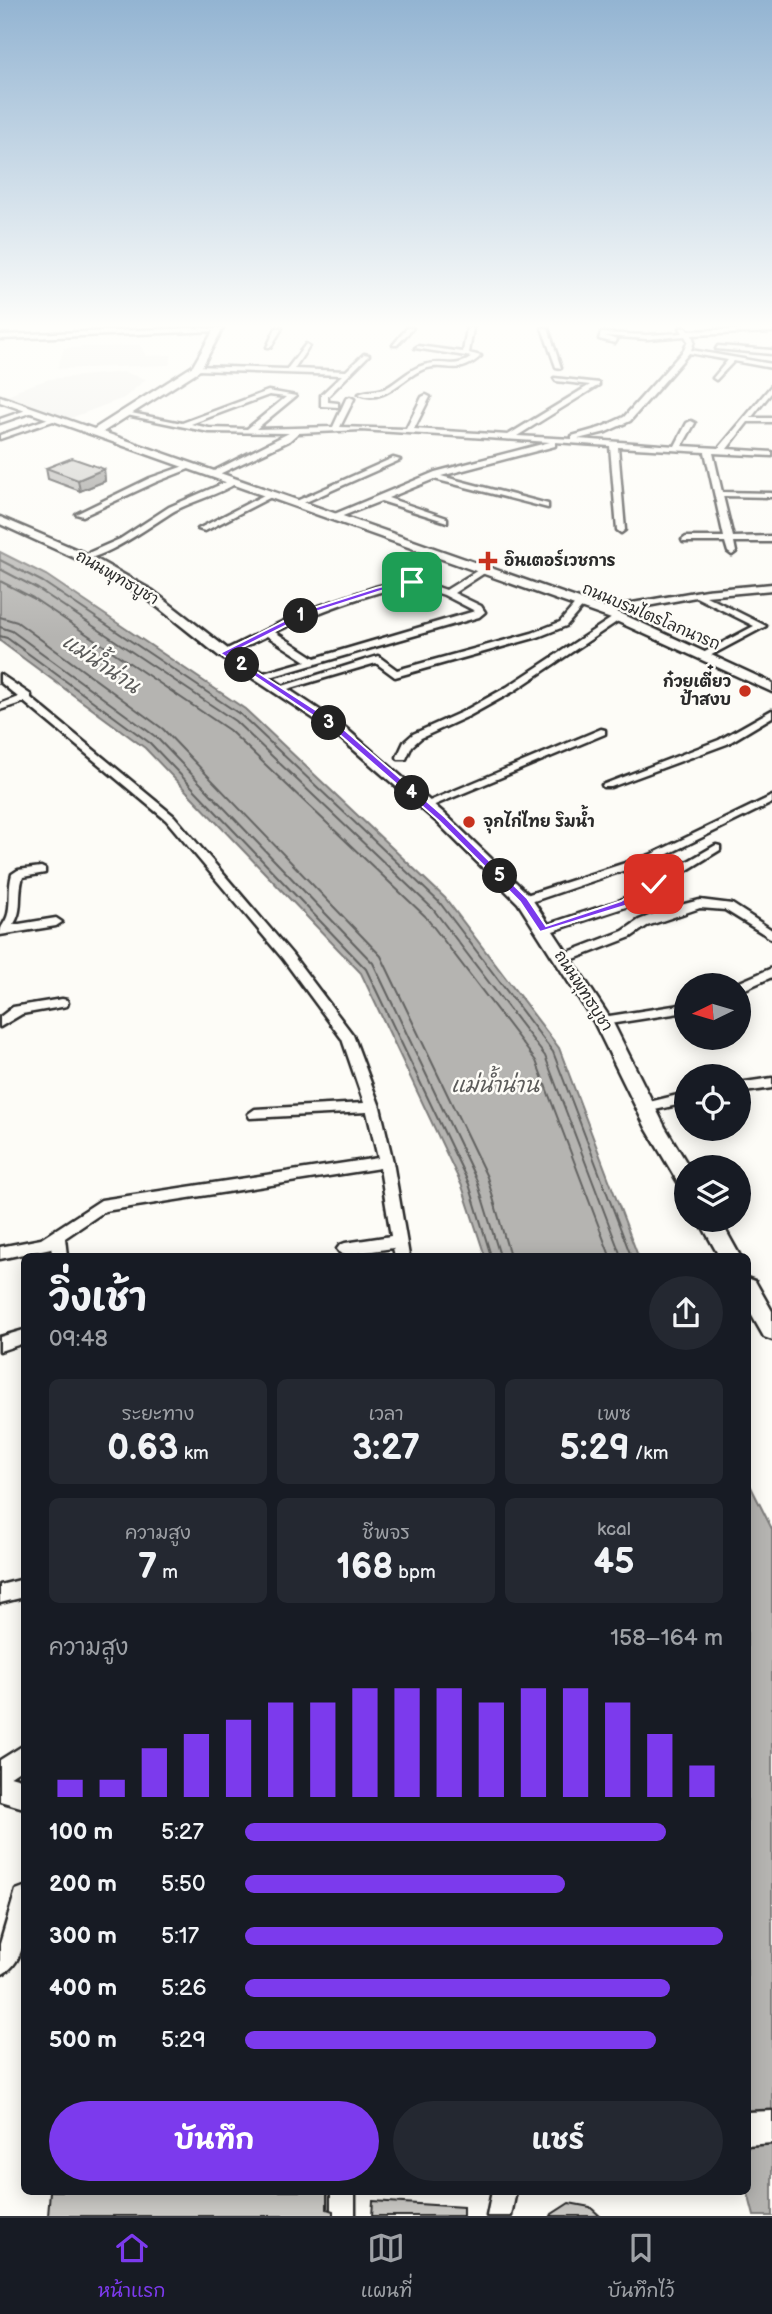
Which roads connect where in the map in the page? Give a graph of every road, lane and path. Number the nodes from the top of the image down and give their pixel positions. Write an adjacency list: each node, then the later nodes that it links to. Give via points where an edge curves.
1 (19, 431): 15 (street)
2 (90, 431): 13 (main road, ถนนบรมไตรโลกนารถ)
3 (97, 431): 13 (main road)
4 (240, 431): 12 (street)
5 (276, 431): 12 (street)
6 (296, 431): 24 (street)
7 (430, 431): 14 (street)
8 (519, 431): 14 (street)
9 (598, 431): 16 (street)
10 (686, 431): 18 (street)
11 (736, 431): 20 (street)
12 (247, 432)
13 (94, 433): 23 (main road, ถนนบรมไตรโลกนารถ)
14 (510, 437): 16 (street)
15 (0, 438)
16 (565, 440): 17 (street); 25 (street)
17 (614, 444): 18 (street); 38 (street)
18 (678, 447): 19 (street)
19 (708, 449): 20 (street); 27 (street)
20 (722, 450): 21 (street)
21 (772, 454)
22 (396, 460): 31 (street)
23 (190, 467): 24 (main road, ถนนบรมไตรโลกนารถ); 33 (street)
24 (213, 475): 26 (main road, ถนนบรมไตรโลกนารถ)
25 (433, 476): 30 (street); 32 (street)
26 (234, 482): 28 (main road, ถนนบรมไตรโลกนารถ); 43 (street)
27 (718, 494): 29 (street); 39 (street)
28 (271, 495): 31 (main road, ถนนบรมไตรโลกนารถ); 37 (street)
29 (772, 495)
30 (380, 498): 34 (street); 36 (street)
31 (296, 503): 34 (main road, ถนนบรมไตรโลกนารถ)
32 (545, 506)
33 (80, 514)
34 (335, 517): 44 (main road, ถนนบรมไตรโลกนารถ)
35 (0, 520): 43 (street, ถนนพุทธบูชา)
36 (444, 520)
37 (202, 529)
38 (621, 530)
39 (729, 538): 40 (street); 41 (street); 42 (street)
40 (772, 539)
41 (686, 540)
42 (732, 552)
43 (83, 557): 52 (street, ถนนพุทธบูชา, via 149,594)
44 (483, 570): 46 (street); 48 (main road, ถนนบรมไตรโลกนารถ)
45 (772, 587): 47 (street)
46 (447, 593): 51 (street, via 412,582 379,589 307,613); 54 (street, via 480,612)
47 (696, 594): 49 (street); 53 (street, via 761,626)
48 (580, 604): 49 (main road, ถนนบรมไตรโลกนารถ); 58 (street, via 563,624 535,635 395,674 378,660)
49 (601, 611): 50 (main road, ถนนบรมไตรโลกนารถ)
50 (618, 617): 53 (main road, ถนนบรมไตรโลกนารถ); 63 (street, via 527,679 466,714 418,734)
51 (268, 632): 52 (street); 54 (street)
52 (224, 653): 56 (street, ถนนพุทธบูชา)
53 (704, 656): 57 (main road, ถนนบรมไตรโลกนารถ)
54 (315, 662): 56 (street)
55 (0, 677): 59 (street)
56 (260, 677): 58 (street, ถนนพุทธบูชา)
57 (772, 688)
58 (278, 689): 66 (street, ถนนพุทธบูชา, via 336,727)
59 (27, 697): 60 (street); 84 (street, via 170,818 287,956 348,1038)
60 (0, 706)
61 (772, 713): 64 (street, via 723,742)
62 (601, 732): 66 (street)
63 (402, 757)
64 (607, 785)
65 (772, 799): 69 (street, via 654,857)
66 (426, 805): 69 (street, ถนนพุทธบูชา)
67 (716, 848): 72 (street, via 625,903)
68 (41, 871): 71 (street, via 18,874 14,916)
69 (524, 900): 72 (street, ถนนพุทธบูชา)
70 (56, 922): 71 (street)
71 (1, 930)
72 (543, 930): 74 (street, ถนนพุทธบูชา)
73 (772, 935): 74 (street, via 728,907 700,904)
74 (562, 959): 79 (street, ถนนพุทธบูชา)
75 (772, 972): 76 (street)
76 (751, 981)
77 (62, 1003): 80 (street, via 18,1010)
78 (674, 1011): 79 (street)
79 (603, 1021): 85 (street, ถนนพุทธบูชา)
80 (0, 1023)
81 (772, 1083): 82 (street)
82 (751, 1086)
83 (674, 1101): 85 (street)
84 (373, 1107): 86 (street); 88 (street)
85 (646, 1107): 87 (street, ถนนพุทธบูชา)
86 (255, 1114)
87 (674, 1158)
88 (386, 1162): 90 (street, via 101,1206); 92 (street)
89 (716, 1232): 95 (main road)
90 (57, 1236): 93 (street, via 46,1244); 94 (street)
91 (345, 1249): 92 (street)
92 (401, 1249)
93 (0, 1253)
94 (60, 1253)
95 (728, 1253)
96 (751, 1294): 97 (main road)
97 (772, 1331)
98 (21, 1338): 99 (street)
99 (0, 1344)
100 (21, 1589): 101 (street)
101 (0, 1594)
102 (21, 1757): 103 (street)
103 (0, 1773)
104 (0, 1787): 105 (main road)
105 (21, 1793)
106 (21, 1911): 107 (street, via 13,1944)
107 (0, 1964)
108 (772, 2127): 109 (main road)
109 (751, 2129)
110 (343, 2195): 112 (street)
111 (503, 2195): 113 (street)
112 (344, 2216)
113 (499, 2216)

